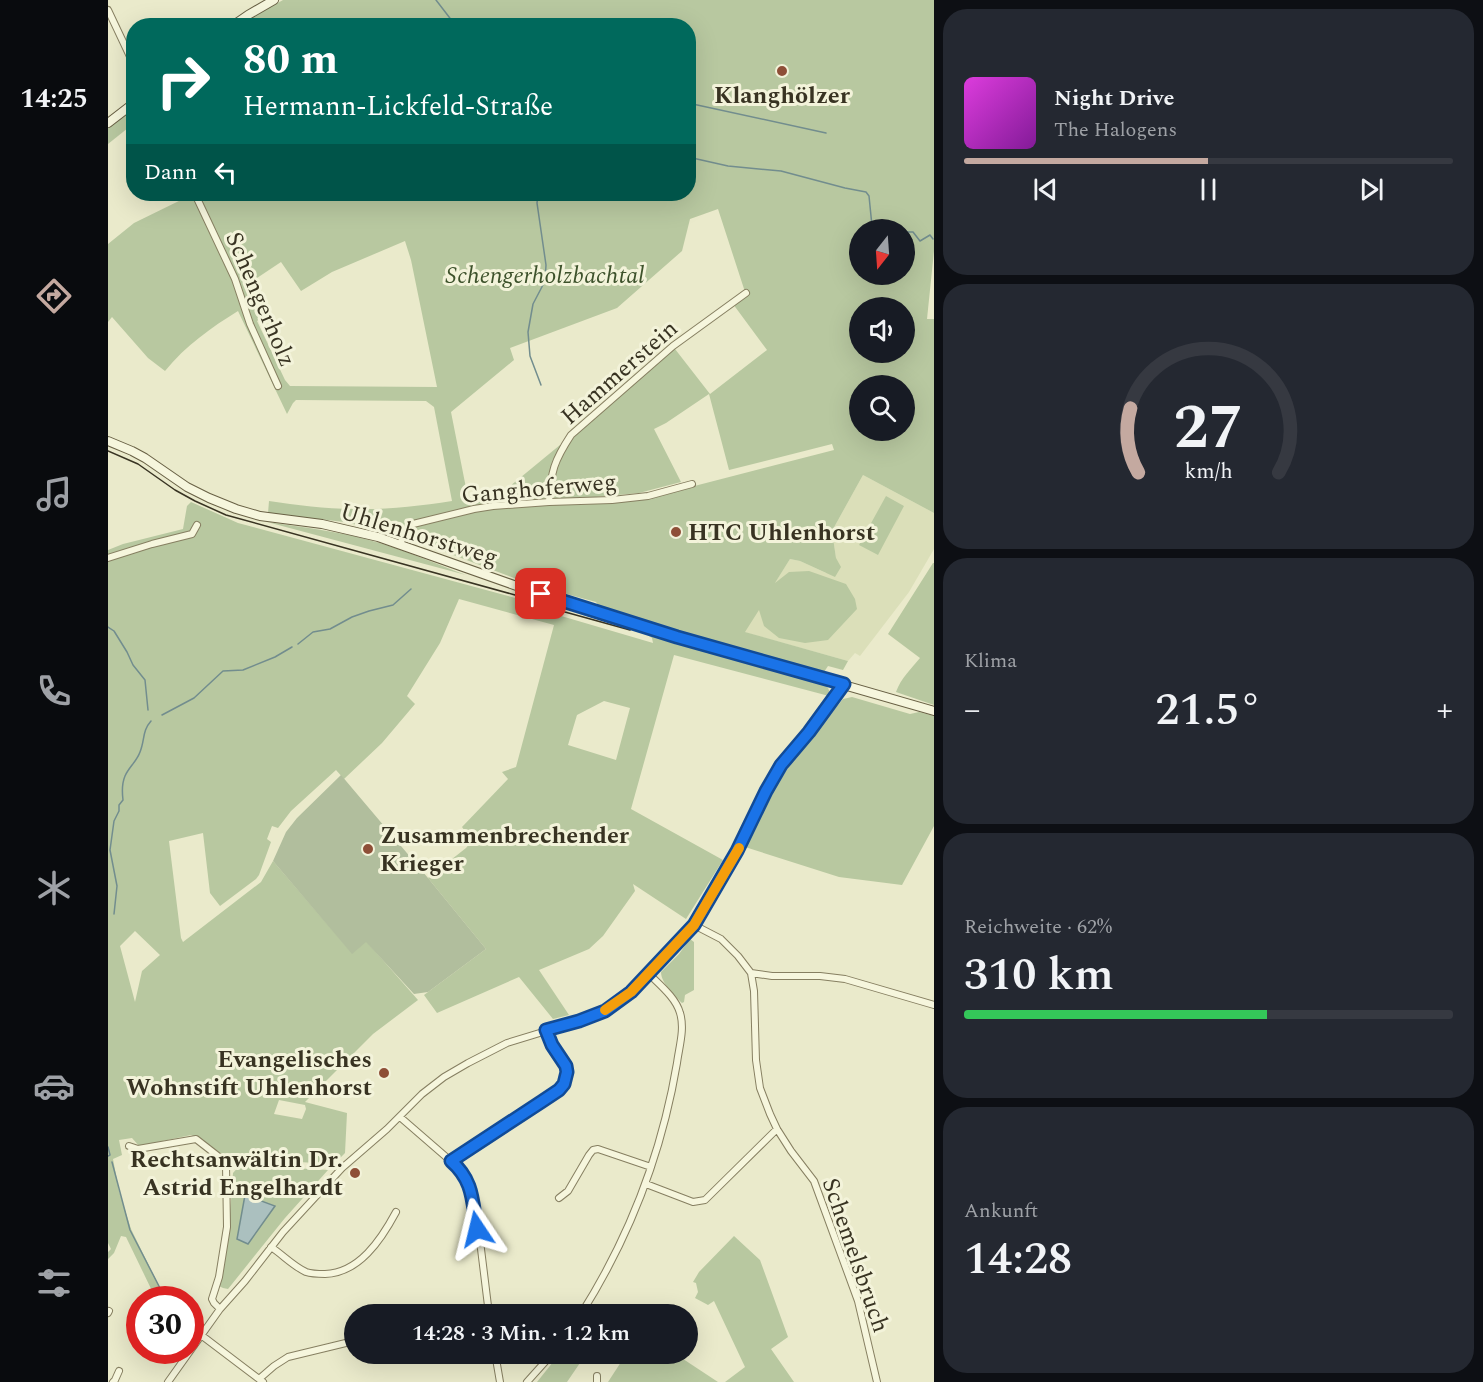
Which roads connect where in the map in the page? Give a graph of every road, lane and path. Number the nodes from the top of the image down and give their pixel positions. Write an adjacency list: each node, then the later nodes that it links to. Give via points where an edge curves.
1 (274, 0): 3 (main road)
2 (108, 10): 4 (street)
3 (245, 18)
4 (126, 48)
5 (126, 109): 6 (main road)
6 (108, 123)
7 (198, 201): 9 (street, Schengerholz)
8 (746, 293): 12 (street, Hammerstein, via 673,346 571,435 554,466)
9 (278, 386)
10 (108, 441): 14 (main road, Uhlenhorstweg, via 145,458 187,487 236,509 344,528)
11 (692, 484): 12 (street, Ganghoferweg, via 648,496)
12 (549, 502): 14 (street, Ganghoferweg, via 474,509 413,524)
13 (197, 525): 15 (street, via 192,534)
14 (400, 544): 16 (main road, Uhlenhorstweg, via 566,603)
15 (108, 558)
16 (844, 684): 17 (main road, Uhlenhorstweg); 18 (street, via 781,765)
17 (934, 711)
18 (694, 925): 19 (street, via 721,939); 20 (street)
19 (751, 973): 21 (street, via 845,979); 24 (street, Schemelsbruch, via 760,1088)
20 (649, 974): 22 (street, via 605,1011); 27 (street, via 680,1011 682,1033 674,1081)
21 (934, 1005)
22 (546, 1030): 23 (street, via 507,1043 444,1077); 26 (street, via 566,1066 564,1084)
23 (400, 1117): 26 (street); 31 (street, via 332,1177)
24 (777, 1130): 28 (street, via 705,1200 693,1202); 47 (street, Schemelsbruch, via 814,1181 858,1301)
25 (129, 1146): 34 (street, via 138,1149 196,1139 226,1165 226,1227 212,1299)
26 (451, 1161): 32 (street, via 464,1173 470,1189)
27 (651, 1167): 28 (street); 29 (street, via 593,1150 568,1191)
28 (646, 1184): 33 (street)
29 (558, 1198)
30 (396, 1212): 31 (street, via 385,1232 359,1262 345,1270 308,1273)
31 (272, 1247): 34 (street)
32 (487, 1304)
33 (587, 1304)
34 (220, 1309): 35 (street)
35 (204, 1331)
36 (204, 1337): 42 (street)
37 (344, 1343): 42 (street, via 288,1357)
38 (181, 1364): 44 (street)
39 (497, 1364): 45 (street)
40 (543, 1364): 46 (street)
41 (119, 1371): 43 (street)
42 (261, 1381)
43 (113, 1382)
44 (168, 1382)
45 (500, 1382)
46 (527, 1382)
47 (878, 1382)

